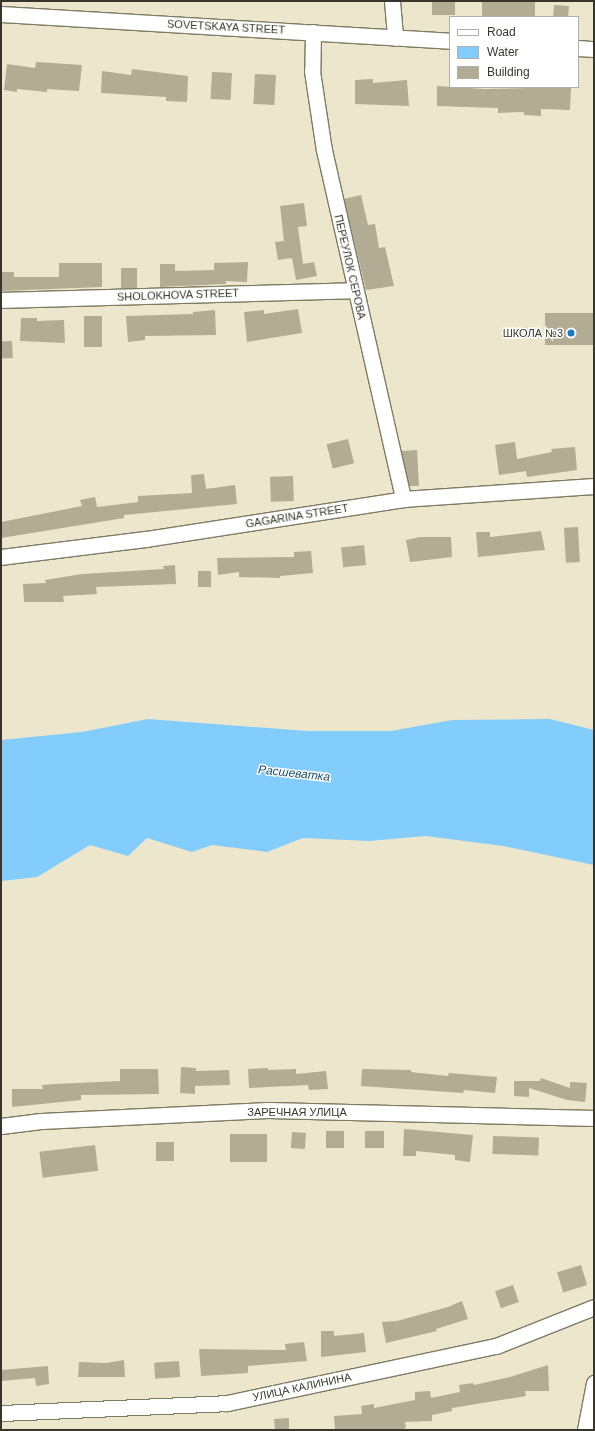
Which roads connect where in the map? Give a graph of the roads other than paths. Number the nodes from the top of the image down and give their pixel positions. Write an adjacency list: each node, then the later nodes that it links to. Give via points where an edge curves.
1 (392, 1): 4 (street)
2 (1, 14): 3 (street, SOVETSKAYA STREET)
3 (313, 32): 4 (street, SOVETSKAYA STREET); 8 (street, ПЕРЕУЛОК СЕРОВА, via 312,71 324,150)
4 (395, 38): 5 (street, SOVETSKAYA STREET)
5 (449, 41)
6 (579, 48): 7 (street)
7 (594, 49)
8 (355, 290): 9 (street, SHOLOKHOVA STREET); 11 (street, ПЕРЕУЛОК СЕРОВА)
9 (1, 300)
10 (594, 486): 11 (street, GAGARINA STREET)
11 (403, 499): 12 (street, GAGARINA STREET, via 146,539)
12 (1, 557)
13 (594, 1118): 14 (street, ЗАРЕЧНАЯ УЛИЦА, via 268,1110 41,1121)
14 (1, 1126)
15 (594, 1307): 17 (street, УЛИЦА КАЛИНИНА, via 496,1346 227,1403)
16 (594, 1383): 18 (street)
17 (1, 1413)
18 (585, 1430)

